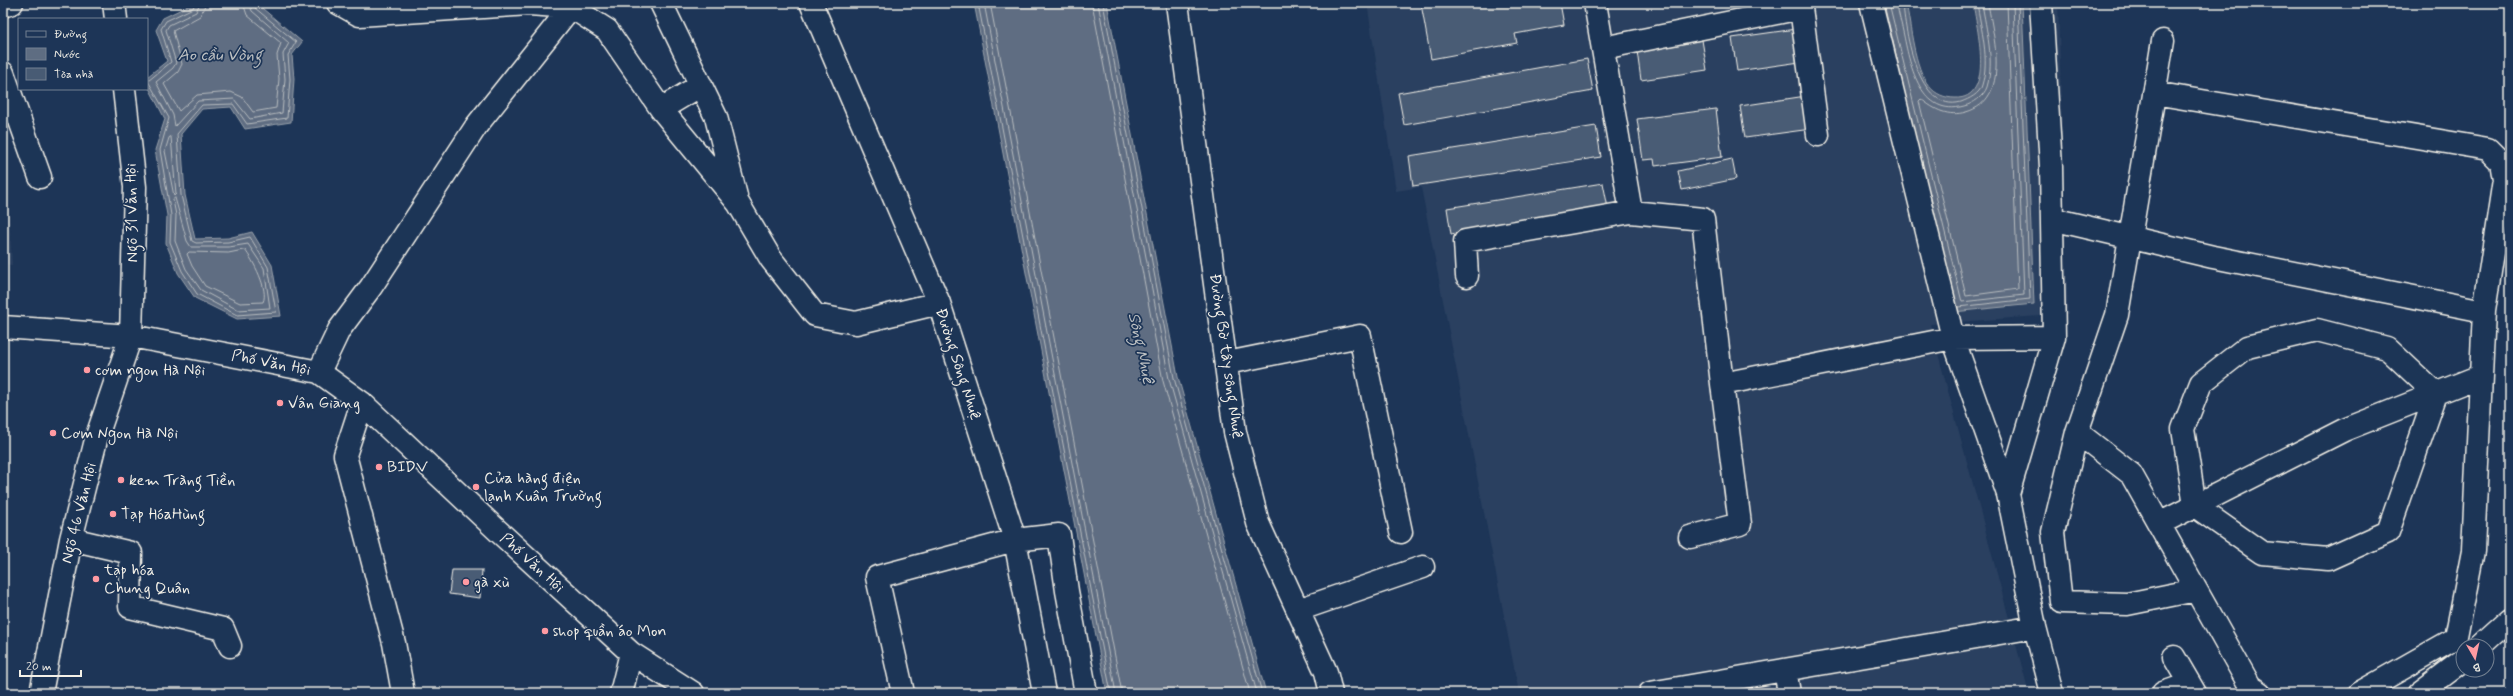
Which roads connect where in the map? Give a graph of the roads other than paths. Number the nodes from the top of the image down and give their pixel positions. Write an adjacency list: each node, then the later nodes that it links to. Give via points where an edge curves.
1 (12, 3): 12 (street)
2 (114, 3): 13 (street)
3 (338, 3): 10 (street, via 359,15)
4 (661, 3): 17 (street)
5 (811, 3): 28 (street, Đường Sông Nhuệ)
6 (1177, 3): 34 (street, Đường Bờ tây sông Nhuệ)
7 (1595, 3): 15 (street)
8 (1870, 3): 32 (street)
9 (2041, 3): 25 (street, via 2052,167)
10 (485, 5): 11 (street)
11 (574, 5): 20 (street, via 607,30); 35 (street, via 477,124 340,330)
12 (3, 6)
13 (116, 18)
14 (2163, 40): 19 (street)
15 (1603, 48): 21 (street, via 1801,8); 24 (street)
16 (3, 73): 22 (street)
17 (701, 85): 20 (street); 23 (street, via 716,117)
18 (124, 90): 31 (street, Ngõ 31 Văn Hội, via 135,187)
19 (2154, 93): 26 (street); 29 (street, via 2488,149 2501,162 2504,180)
20 (661, 109): 23 (street)
21 (1818, 135)
22 (40, 177)
23 (738, 203): 28 (street, via 771,259 815,315 856,323)
24 (1631, 212): 27 (street, via 1465,241); 37 (street, via 1703,219)
25 (2052, 219): 26 (street); 33 (street)
26 (2130, 238): 29 (street, via 2220,259); 40 (street, via 2117,314)
27 (1467, 276)
28 (935, 295): 47 (street, Đường Sông Nhuệ)
29 (2484, 311): 36 (street)
30 (3, 327): 31 (street, Phố Văn Hội)
31 (131, 336): 35 (street, Phố Văn Hội); 46 (street, Ngõ 46 Văn Hội, via 98,436)
32 (1953, 338): 33 (street); 37 (street); 41 (street)
33 (2054, 338): 41 (street)
34 (1227, 363): 44 (street, via 1360,336); 50 (street, Đường Bờ tây sông Nhuệ, via 1235,432 1258,523)
35 (319, 372): 39 (street, Phố Văn Hội)
36 (2480, 376): 38 (street); 74 (street, via 2473,551 2456,638)
37 (1722, 384): 45 (street, via 1740,524)
38 (2436, 394): 42 (street, via 2344,430); 42 (street, via 2388,532 2328,559 2262,553); 42 (street, via 2386,348 2317,330 2247,347 2201,383 2183,429)
39 (362, 403): 55 (street, Phố Văn Hội); 62 (street, via 345,455 394,643)
40 (2077, 432): 43 (street, via 2131,474); 49 (street, via 2053,532 2061,602 2127,604)
41 (2008, 494): 52 (street)
42 (2195, 506): 43 (street)
43 (2159, 524): 49 (street)
44 (1401, 532)
45 (1690, 537)
46 (71, 539): 54 (street, via 131,553 130,607 224,629); 61 (street, Ngõ 46 Văn Hội)
47 (1014, 540): 65 (street, via 877,577); 66 (street, Đường Sông Nhuệ); 67 (street, via 1059,535)
48 (1423, 567): 50 (street)
49 (2196, 590): 73 (street, via 2250,686)
50 (1298, 610): 68 (street, Đường Bờ tây sông Nhuệ, via 1326,672)
51 (2510, 619): 53 (street)
52 (2035, 628): 58 (street); 71 (street)
53 (2489, 638)
54 (230, 646)
55 (631, 653): 63 (street); 64 (street, Phố Văn Hội)
56 (2174, 657): 59 (street)
57 (2455, 667): 60 (street)
58 (1785, 670): 69 (street); 70 (street)
59 (2192, 688): 72 (street)
60 (2426, 691)
61 (41, 693)
62 (403, 693)
63 (621, 693)
64 (693, 693)
65 (903, 693)
66 (1044, 693)
67 (1086, 693)
68 (1331, 693)
69 (1650, 693)
70 (1789, 693)
71 (2052, 693)
72 (2164, 693)
73 (2260, 693)
74 (2360, 693)

